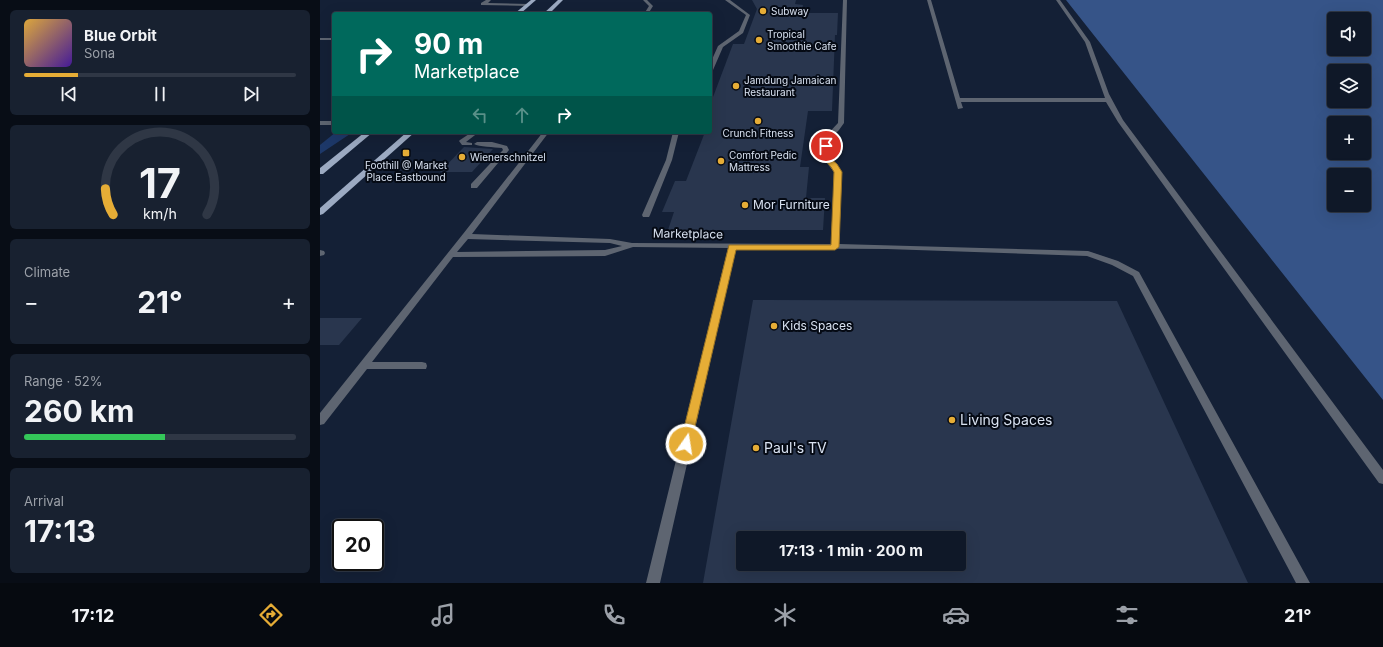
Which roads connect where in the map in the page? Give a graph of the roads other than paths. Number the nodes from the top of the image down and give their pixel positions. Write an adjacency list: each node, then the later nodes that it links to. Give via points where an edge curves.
1 (489, 0): 9 (lane, via 483,4)
2 (534, 0): 9 (main road)
3 (561, 0): 11 (main road)
4 (645, 0): 12 (lane, via 651,6)
5 (727, 0): 15 (lane, via 748,15 742,32 721,46)
6 (844, 0): 33 (lane, via 841,123 827,138 826,157 838,172)
7 (929, 0): 16 (lane)
8 (1058, 0): 17 (lane, via 1091,48)
9 (528, 5): 10 (main road)
10 (519, 12)
11 (548, 12)
12 (647, 12)
13 (320, 39): 14 (lane)
14 (332, 39)
15 (712, 66)
16 (958, 100): 17 (lane); 18 (lane)
17 (1108, 100): 38 (lane, via 1120,121)
18 (960, 108)
19 (320, 123): 20 (lane)
20 (332, 123)
21 (367, 134): 26 (main road)
22 (409, 134): 28 (main road)
23 (471, 134): 27 (lane, via 462,141 464,144 501,145 506,150)
24 (544, 134): 30 (lane)
25 (676, 134): 29 (lane, via 669,160)
26 (320, 172)
27 (474, 186)
28 (320, 212)
29 (646, 215)
30 (466, 236): 31 (lane, Marketplace, via 610,241); 34 (lane)
31 (632, 245): 32 (lane, Marketplace); 34 (lane, Marketplace, via 605,253)
32 (732, 247): 33 (lane, Marketplace); 39 (lane)
33 (835, 247): 40 (lane, Marketplace, via 1088,254 1115,263 1136,274)
34 (450, 255): 35 (lane)
35 (364, 365): 36 (lane); 37 (lane)
36 (422, 366)
37 (320, 421)
38 (1383, 479)
39 (652, 583)
40 (1303, 583)

